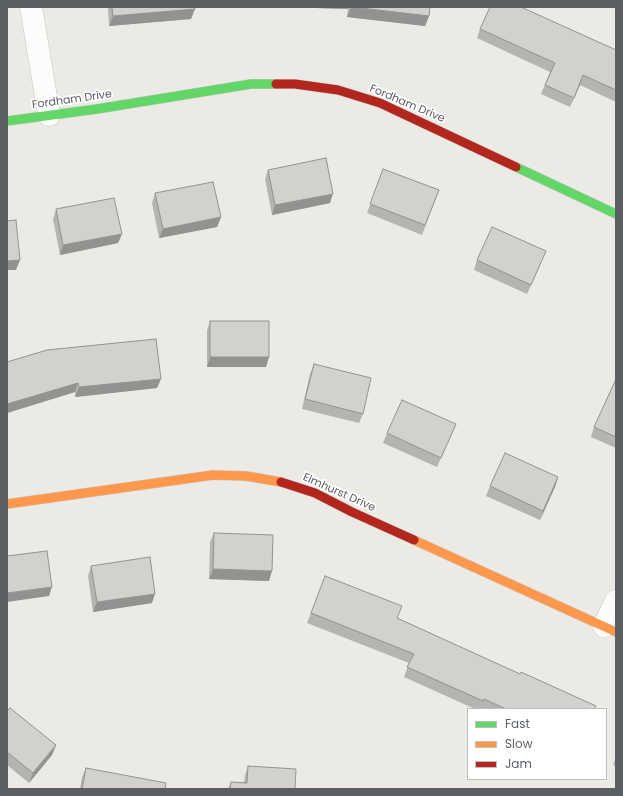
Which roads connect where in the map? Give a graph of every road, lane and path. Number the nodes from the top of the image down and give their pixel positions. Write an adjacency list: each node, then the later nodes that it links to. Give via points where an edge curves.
1 (31, 7): 2 (street)
2 (49, 115): 3 (street, Fordham Drive); 4 (street, Fordham Drive, via 251,84 295,84 338,90 380,103)
3 (7, 121)
4 (616, 214)
5 (7, 504): 7 (street, Elmhurst Drive, via 214,475 246,476 279,482 315,493)
6 (616, 601): 7 (street)
7 (610, 629)

